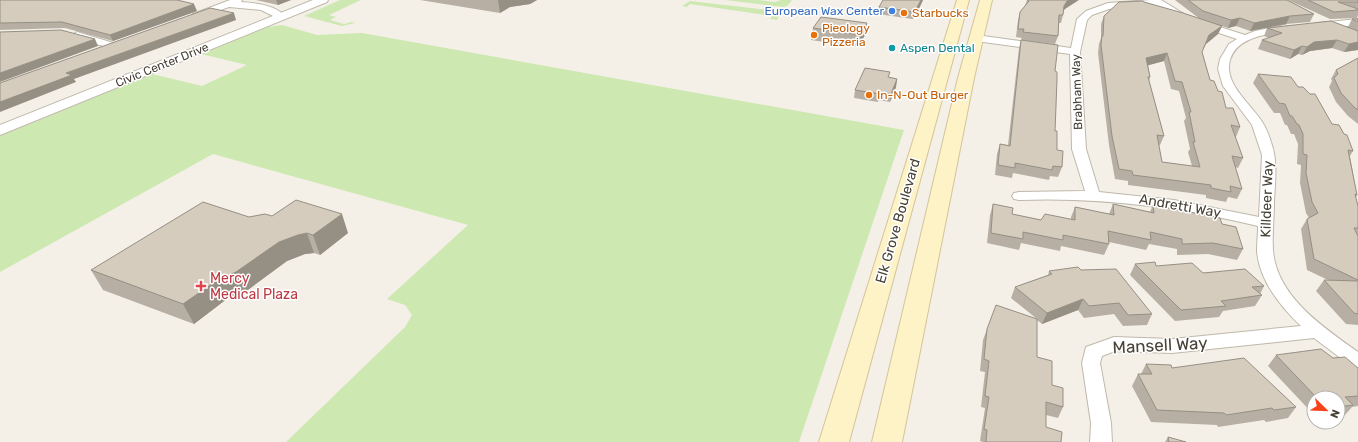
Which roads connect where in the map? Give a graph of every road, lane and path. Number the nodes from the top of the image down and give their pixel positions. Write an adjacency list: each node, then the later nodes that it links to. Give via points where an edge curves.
1 (208, 0): 7 (street)
2 (238, 0): 7 (street)
3 (324, 0): 8 (street, Civic Center Drive)
4 (963, 0): 22 (main road, Elk Grove Boulevard)
5 (986, 0): 12 (main road)
6 (1156, 1): 13 (street, via 1198,23); 15 (street, Brabham Way, via 1113,5 1089,13 1082,19)
7 (227, 4): 8 (street, via 234,11 264,17); 9 (street)
8 (281, 17): 16 (street, Civic Center Drive)
9 (185, 20)
10 (1354, 28): 13 (street, Killdeer Way, via 1308,24)
11 (69, 34): 14 (street, via 117,45)
12 (976, 38): 15 (street); 23 (main road)
13 (1245, 38): 19 (street, Killdeer Way, via 1234,44 1225,59 1223,69 1229,86 1258,125 1269,155)
14 (99, 51)
15 (1075, 52): 17 (street, Brabham Way, via 1079,149)
16 (0, 130)
17 (1092, 195): 18 (street, Andretti Way); 19 (street, Andretti Way, via 1159,201)
18 (1019, 196)
19 (1266, 223): 20 (street, Killdeer Way, via 1265,251 1270,274 1288,301)
20 (1318, 332): 21 (street, Killdeer Way); 24 (street, Mansell Way, via 1172,346 1114,344 1093,352 1091,363 1101,422)
21 (1358, 361)
22 (834, 442)
23 (887, 442)
24 (1101, 442)

